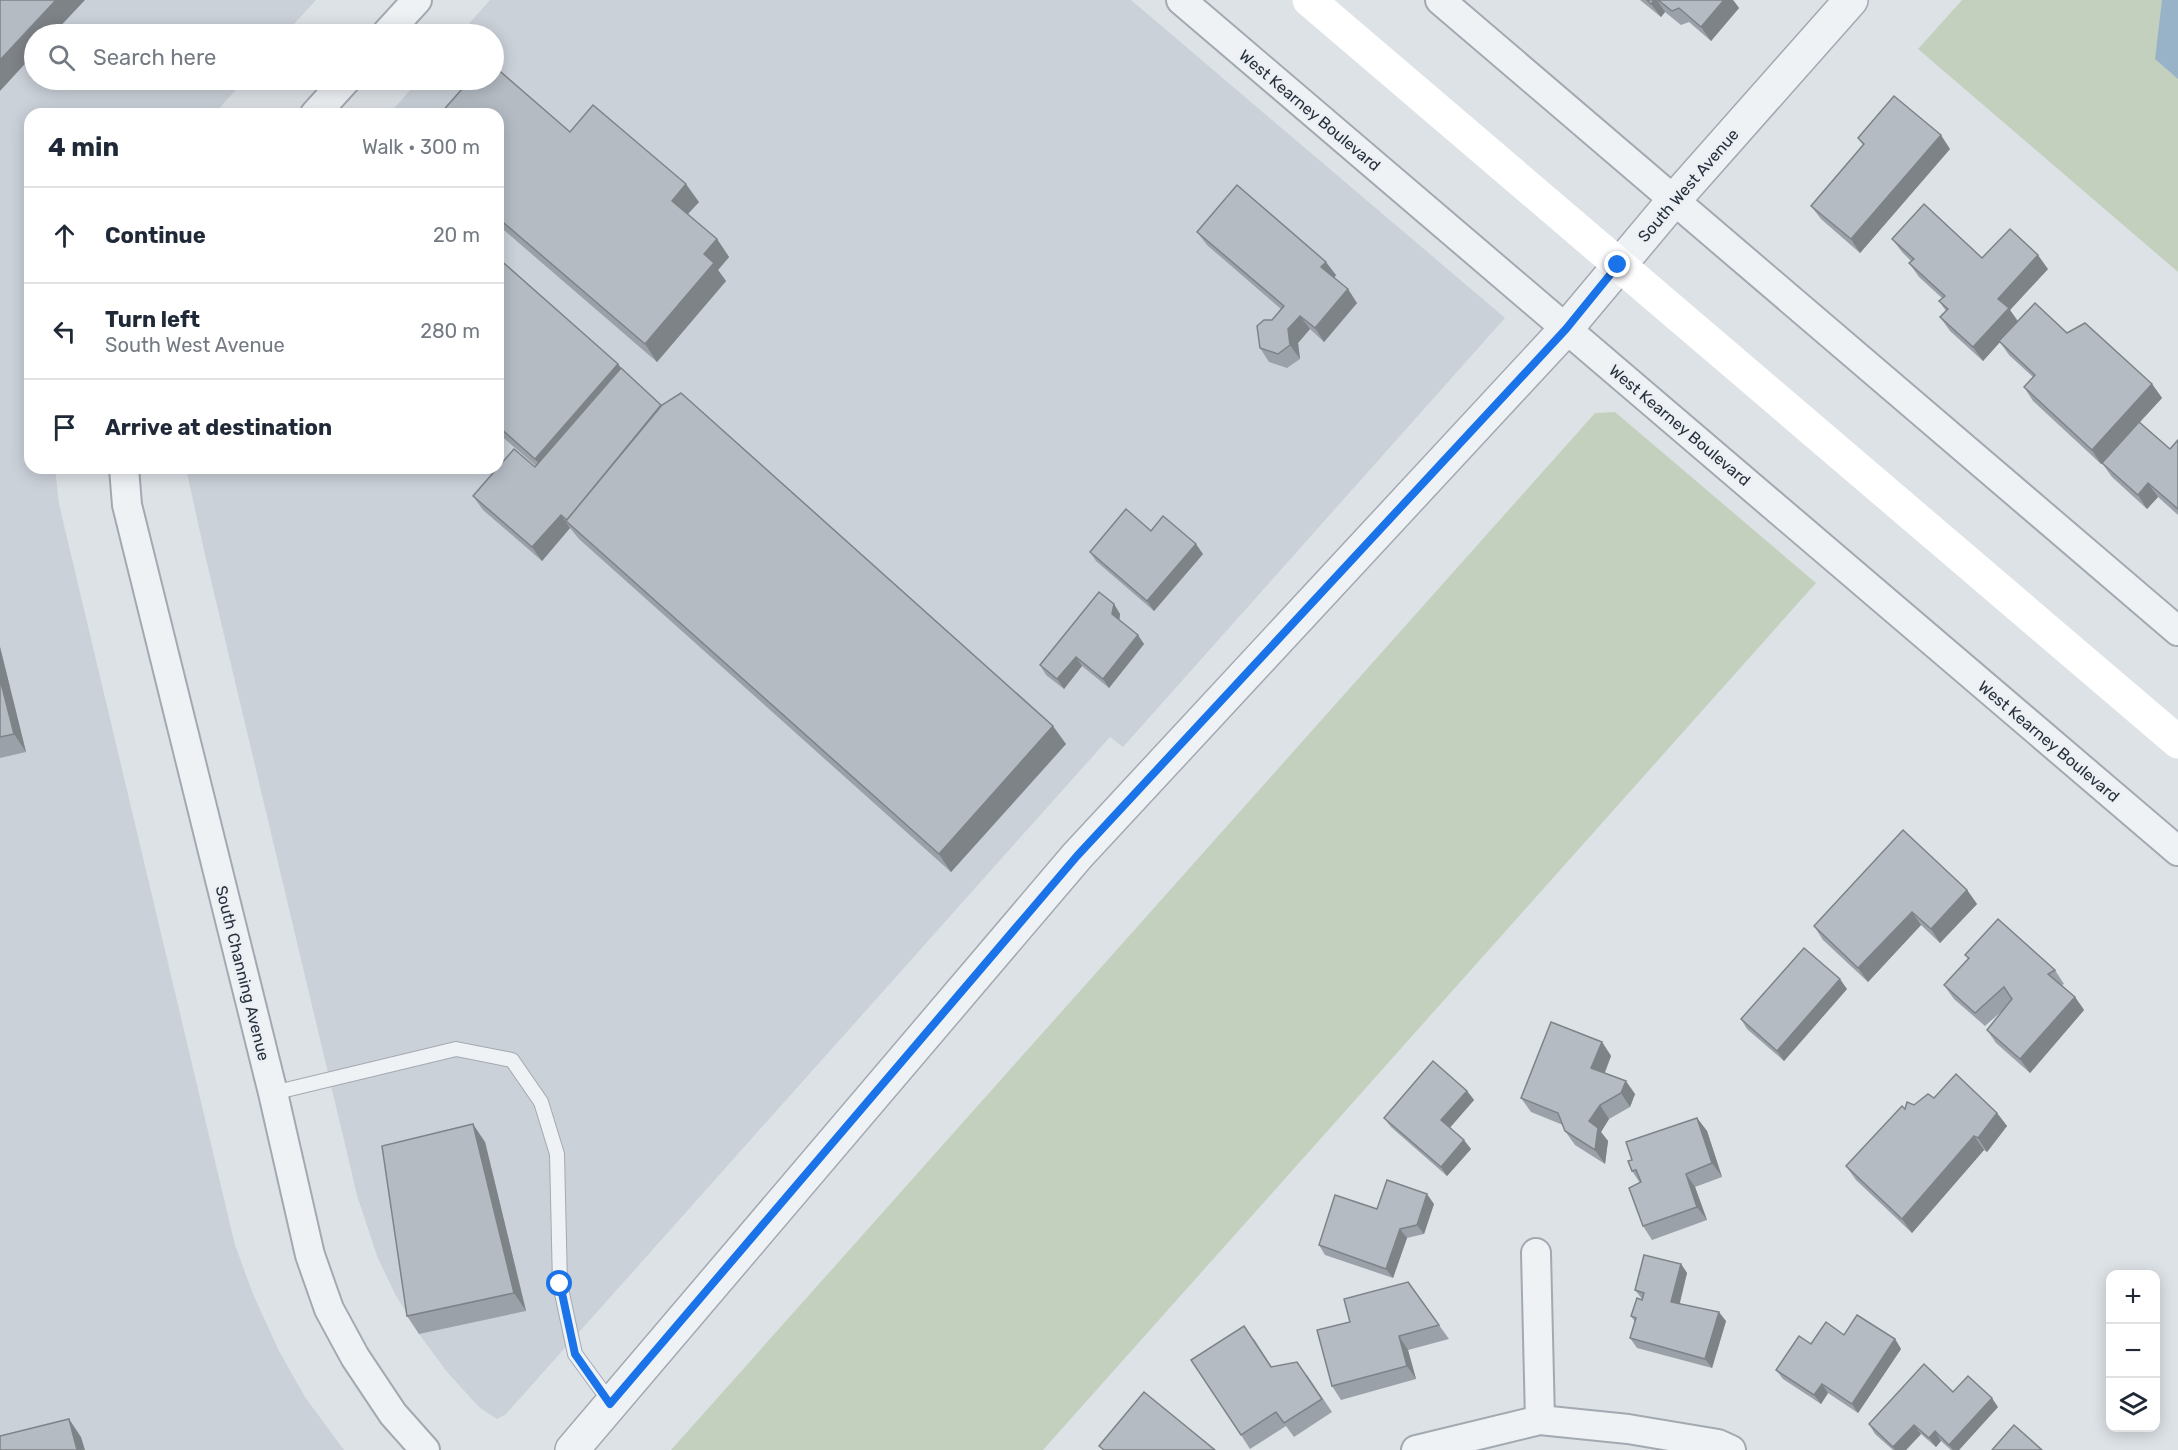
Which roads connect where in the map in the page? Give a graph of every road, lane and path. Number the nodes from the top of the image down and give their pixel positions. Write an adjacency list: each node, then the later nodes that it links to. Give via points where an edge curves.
1 (417, 0): 6 (street)
2 (1181, 0): 11 (street, West Kearney Boulevard)
3 (1309, 0): 10 (main road)
4 (1440, 0): 9 (street)
5 (1851, 0): 9 (street, South West Avenue)
6 (395, 24)
7 (337, 90): 8 (street)
8 (320, 108)
9 (1674, 200): 10 (street, South West Avenue); 13 (street)
10 (1618, 265): 11 (street, South West Avenue); 14 (main road)
11 (1566, 329): 15 (street, West Kearney Boulevard); 18 (street, South West Avenue, via 1077,856)
12 (124, 474): 16 (street, South Channing Avenue, via 127,505)
13 (2178, 631)
14 (2178, 742)
15 (2178, 851)
16 (273, 1093): 18 (lane, via 456,1049 512,1060 541,1102 557,1155 560,1284 575,1354); 20 (street, South Channing Avenue, via 310,1255 329,1309 386,1405)
17 (1536, 1253): 19 (street)
18 (610, 1404): 21 (street, South West Avenue)
19 (1540, 1420): 22 (street); 23 (street, via 1628,1429 1718,1444)
20 (425, 1450)
21 (572, 1450)
22 (1416, 1450)
23 (1731, 1450)

